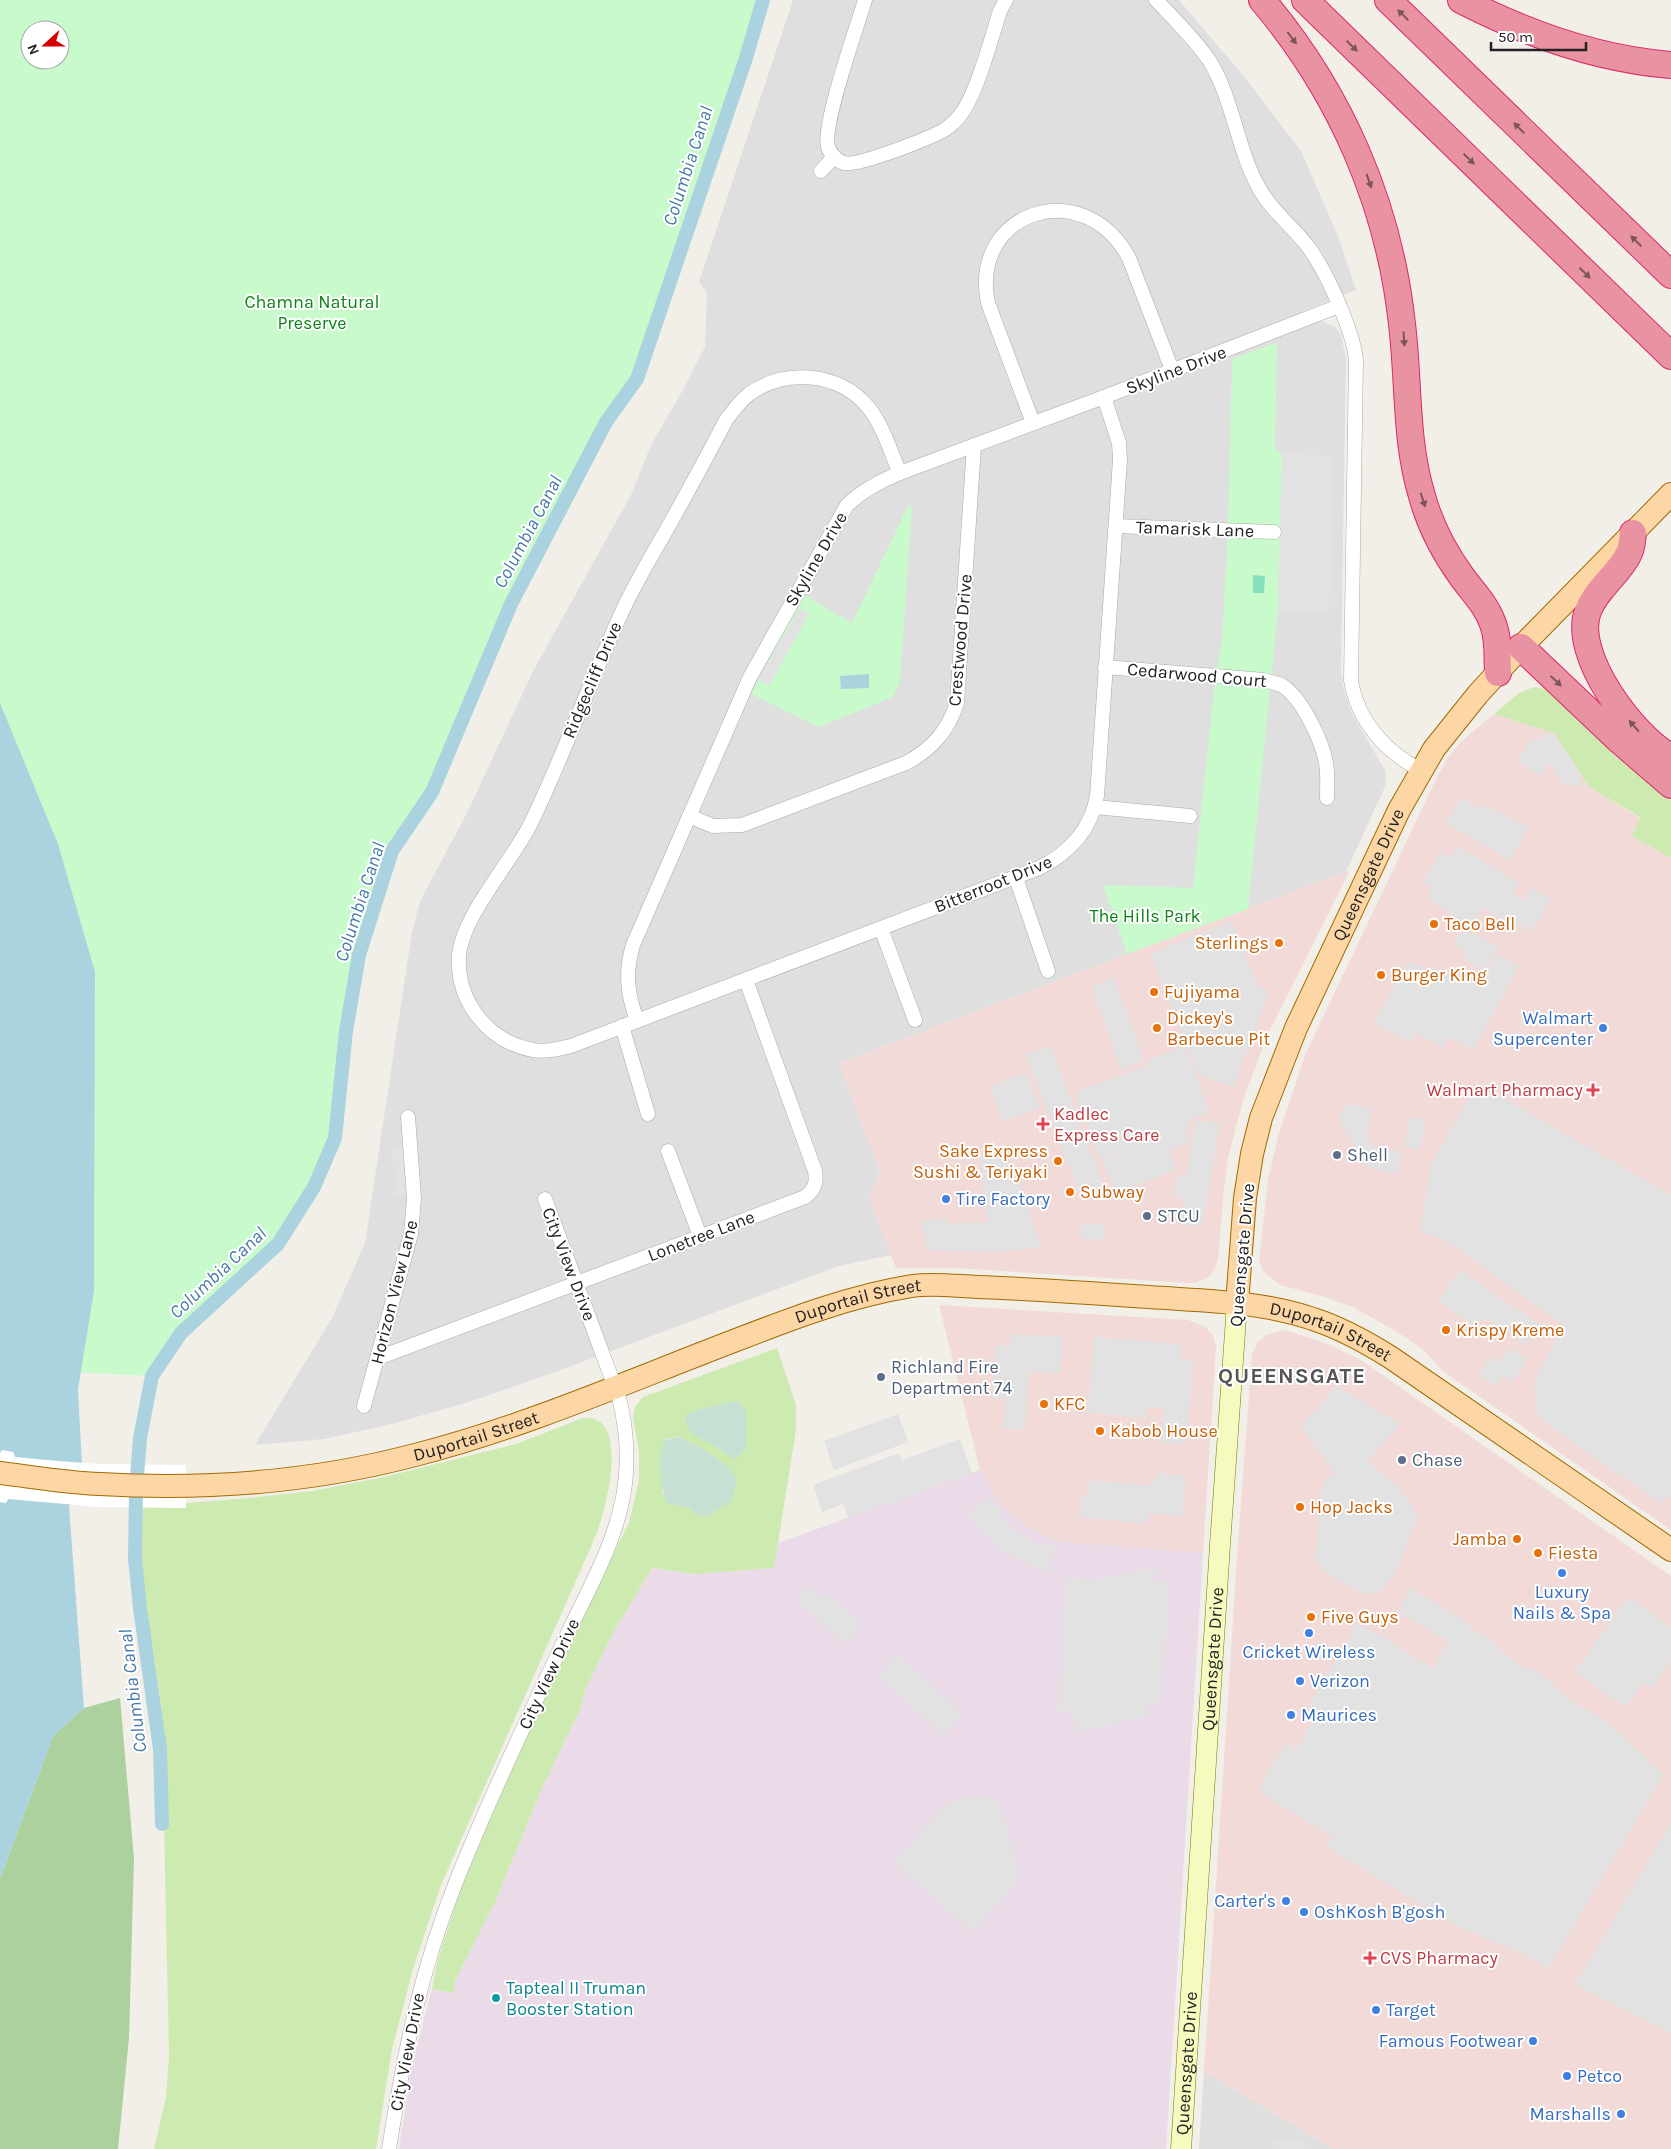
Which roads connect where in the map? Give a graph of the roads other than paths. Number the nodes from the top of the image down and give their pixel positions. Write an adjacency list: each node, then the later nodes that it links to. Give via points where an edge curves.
1 (865, 0): 9 (street, via 828,125 828,148)
2 (1006, 0): 9 (street, via 966,107 947,128 863,161 843,163)
3 (1156, 0): 12 (street, via 1209,60 1258,186 1316,257)
4 (1262, 0): 25 (highway, one-way to 25, via 1298,45 1321,81 1351,136 1376,202 1390,245 1399,295 1411,441 1418,485 1442,546 1493,623)
5 (1305, 0): 13 (highway, one-way to 13)
6 (1388, 0): 11 (highway, one-way to 6)
7 (1461, 0): 8 (highway, via 1556,42 1630,60)
8 (1671, 65)
9 (834, 158): 10 (street)
10 (821, 171)
11 (1671, 274)
12 (1338, 306): 14 (street, Skyline Drive); 27 (street, via 1355,347 1356,360 1352,687 1363,714 1384,745)
13 (1671, 356)
14 (1172, 370): 15 (street, Skyline Drive); 16 (street, via 1122,244 1094,220 1074,211 1054,210 1037,214 1007,231 997,245 990,258 985,289)
15 (1104, 397): 16 (street, Skyline Drive); 20 (street, Bitterroot Drive, via 1119,443)
16 (1033, 423): 17 (street, Skyline Drive)
17 (974, 445): 18 (street, Skyline Drive); 31 (street, Crestwood Drive, via 958,703 940,738 906,763 742,825 713,826)
18 (900, 473): 31 (street, Skyline Drive, via 858,494 838,519 750,677); 39 (street, Ridgecliff Drive, via 869,409 847,388 805,376 761,386 747,395 726,420 632,590 536,813 471,921 459,955 460,976 471,1007 489,1029 512,1045 552,1051)
19 (1671, 494): 22 (main road, Queensgate Drive)
20 (1116, 526): 21 (street, Tamarisk Lane); 24 (street, Bitterroot Drive)
21 (1274, 532)
22 (1633, 533): 23 (main road, Queensgate Drive); 26 (highway, one-way to 22, via 1642,736 1626,717 1598,671 1585,631 1590,606 1629,554)
23 (1521, 647): 25 (main road, Queensgate Drive); 28 (highway, one-way to 28)
24 (1105, 667): 29 (street, Cedarwood Court, via 1264,680 1282,686 1303,708 1322,748); 30 (street, Bitterroot Drive)
25 (1498, 672): 27 (main road, Queensgate Drive, via 1449,729)
26 (1671, 757)
27 (1421, 770): 46 (main road, Queensgate Drive, via 1296,1028 1260,1118 1245,1198)
28 (1671, 785)
29 (1327, 798)
30 (1095, 807): 32 (street); 33 (street, Bitterroot Drive, via 1077,841 1063,854)
31 (689, 816): 37 (street, Skyline Drive, via 628,963 629,996)
32 (1190, 816)
33 (1016, 878): 34 (street, Bitterroot Drive); 35 (street)
34 (881, 928): 36 (street, Bitterroot Drive); 38 (street)
35 (1048, 971)
36 (746, 980): 37 (street, Bitterroot Drive); 44 (street, Lonetree Lane, via 815,1171 816,1186 805,1196)
37 (637, 1020): 39 (street, Bitterroot Drive)
38 (915, 1020)
39 (622, 1026): 40 (street)
40 (648, 1114)
41 (408, 1117): 47 (street, Horizon View Lane, via 414,1218)
42 (668, 1151): 44 (street)
43 (545, 1200): 45 (street, City View Drive)
44 (700, 1236): 45 (street, Lonetree Lane)
45 (577, 1284): 47 (street, Lonetree Lane); 48 (street, City View Drive)
46 (1237, 1304): 48 (main road, Duportail Street, via 1025,1288 918,1286 872,1294 811,1312); 51 (main road, Duportail Street, via 1299,1314 1363,1340); 53 (street, Queensgate Drive)
47 (378, 1358): 49 (street, Horizon View Lane)
48 (615, 1387): 50 (main road, Duportail Street, via 414,1456 311,1476 186,1486 96,1484); 52 (street, City View Drive, via 623,1416 626,1456 624,1496 619,1514 602,1561 478,1828 436,1936 409,2032)
49 (364, 1406)
50 (0, 1473)
51 (1671, 1550)
52 (389, 2149)
53 (1181, 2149)

